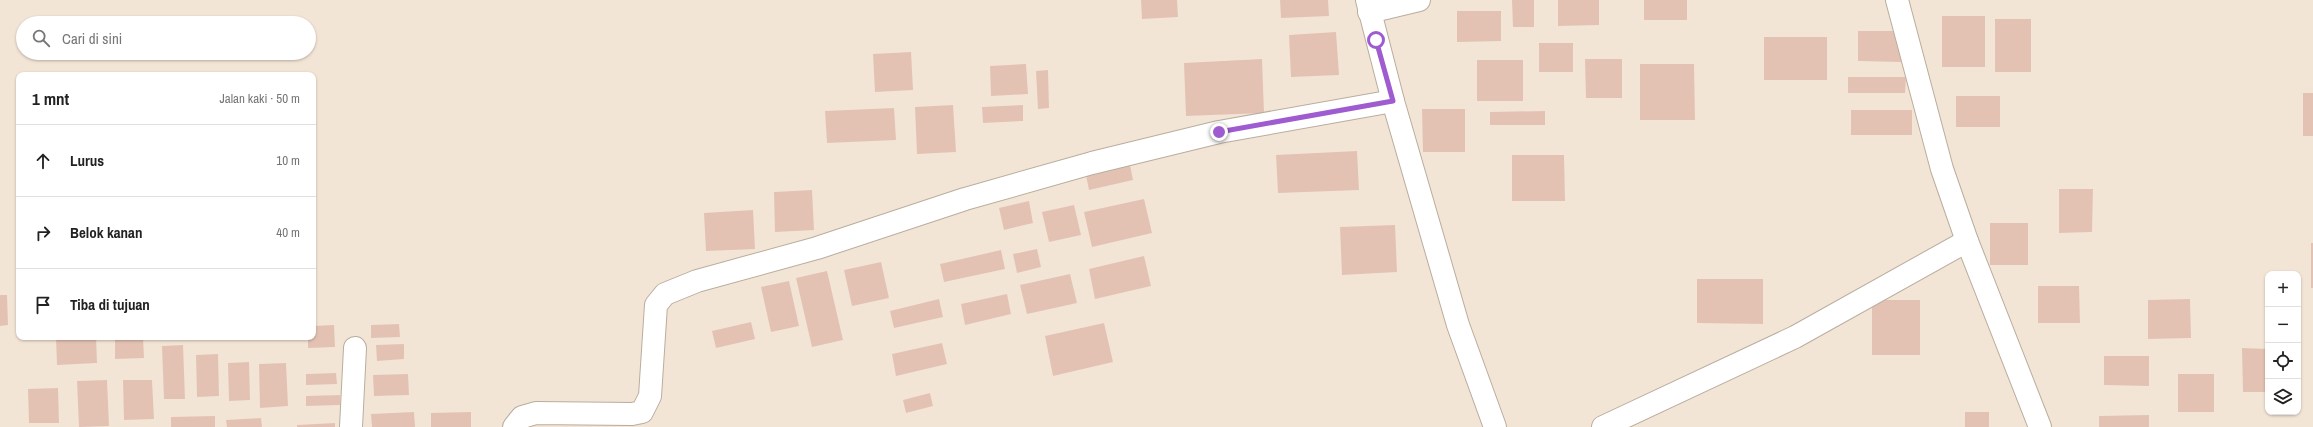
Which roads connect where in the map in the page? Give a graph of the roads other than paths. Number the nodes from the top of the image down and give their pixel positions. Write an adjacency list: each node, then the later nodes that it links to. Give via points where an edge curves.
1 (1419, 0): 3 (street)
2 (1897, 0): 5 (street, via 1942,169)
3 (1368, 6): 4 (street)
4 (1393, 101): 8 (street, via 1219,132 1092,163 965,199 817,248 697,281 665,294 656,305 650,396 642,412 536,413 522,417); 9 (street, via 1458,325)
5 (1967, 241): 10 (street, via 1796,337); 11 (street)
6 (356, 348): 7 (street)
7 (351, 427)
8 (514, 427)
9 (1495, 427)
10 (1603, 427)
11 (2040, 427)

